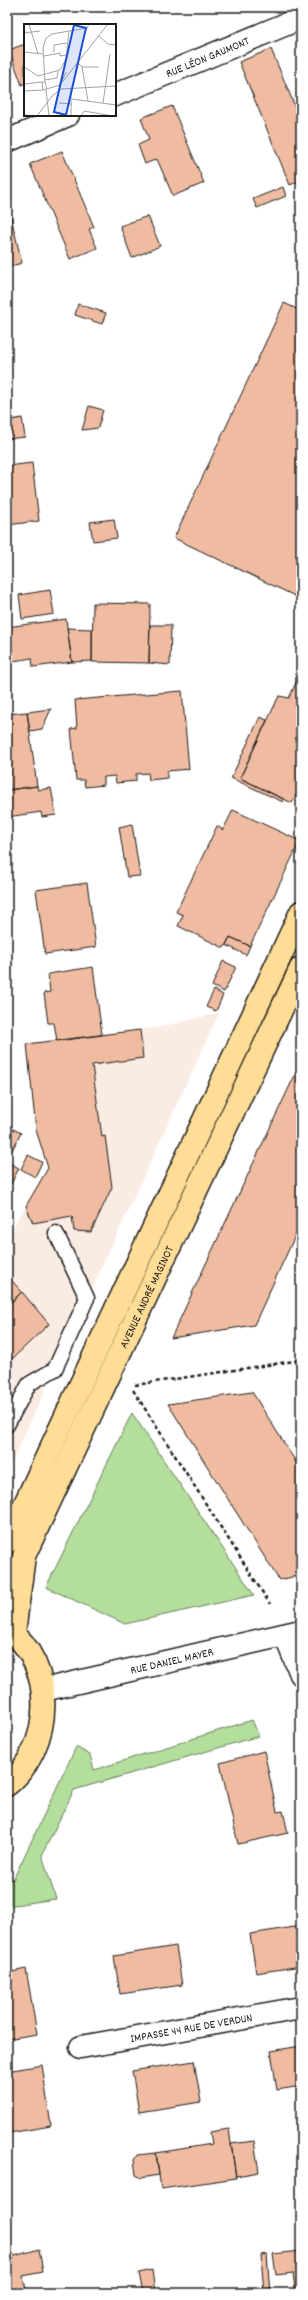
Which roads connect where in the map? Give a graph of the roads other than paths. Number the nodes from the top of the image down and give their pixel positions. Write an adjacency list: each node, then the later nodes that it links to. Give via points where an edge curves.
1 (301, 18): 2 (street, RUE LÉON GAUMONT)
2 (116, 95)
3 (66, 116): 4 (street)
4 (7, 141)
5 (301, 912): 9 (main road, AVENUE ANDRÉ MAGINOT)
6 (301, 968): 10 (main road, AVENUE ANDRÉ MAGINOT, via 24,1556)
7 (56, 1233): 8 (lane, via 86,1298 55,1369 29,1384)
8 (7, 1425)
9 (7, 1542)
10 (10, 1630): 13 (main road, via 33,1659)
11 (293, 1633): 12 (street); 13 (street, RUE DANIEL MAYER)
12 (301, 1674)
13 (43, 1690): 14 (main road, via 44,1721 34,1751 17,1777)
14 (7, 1785)
15 (301, 2008): 16 (street, IMPASSE 44 RUE DE VERDUN)
16 (80, 2047)

